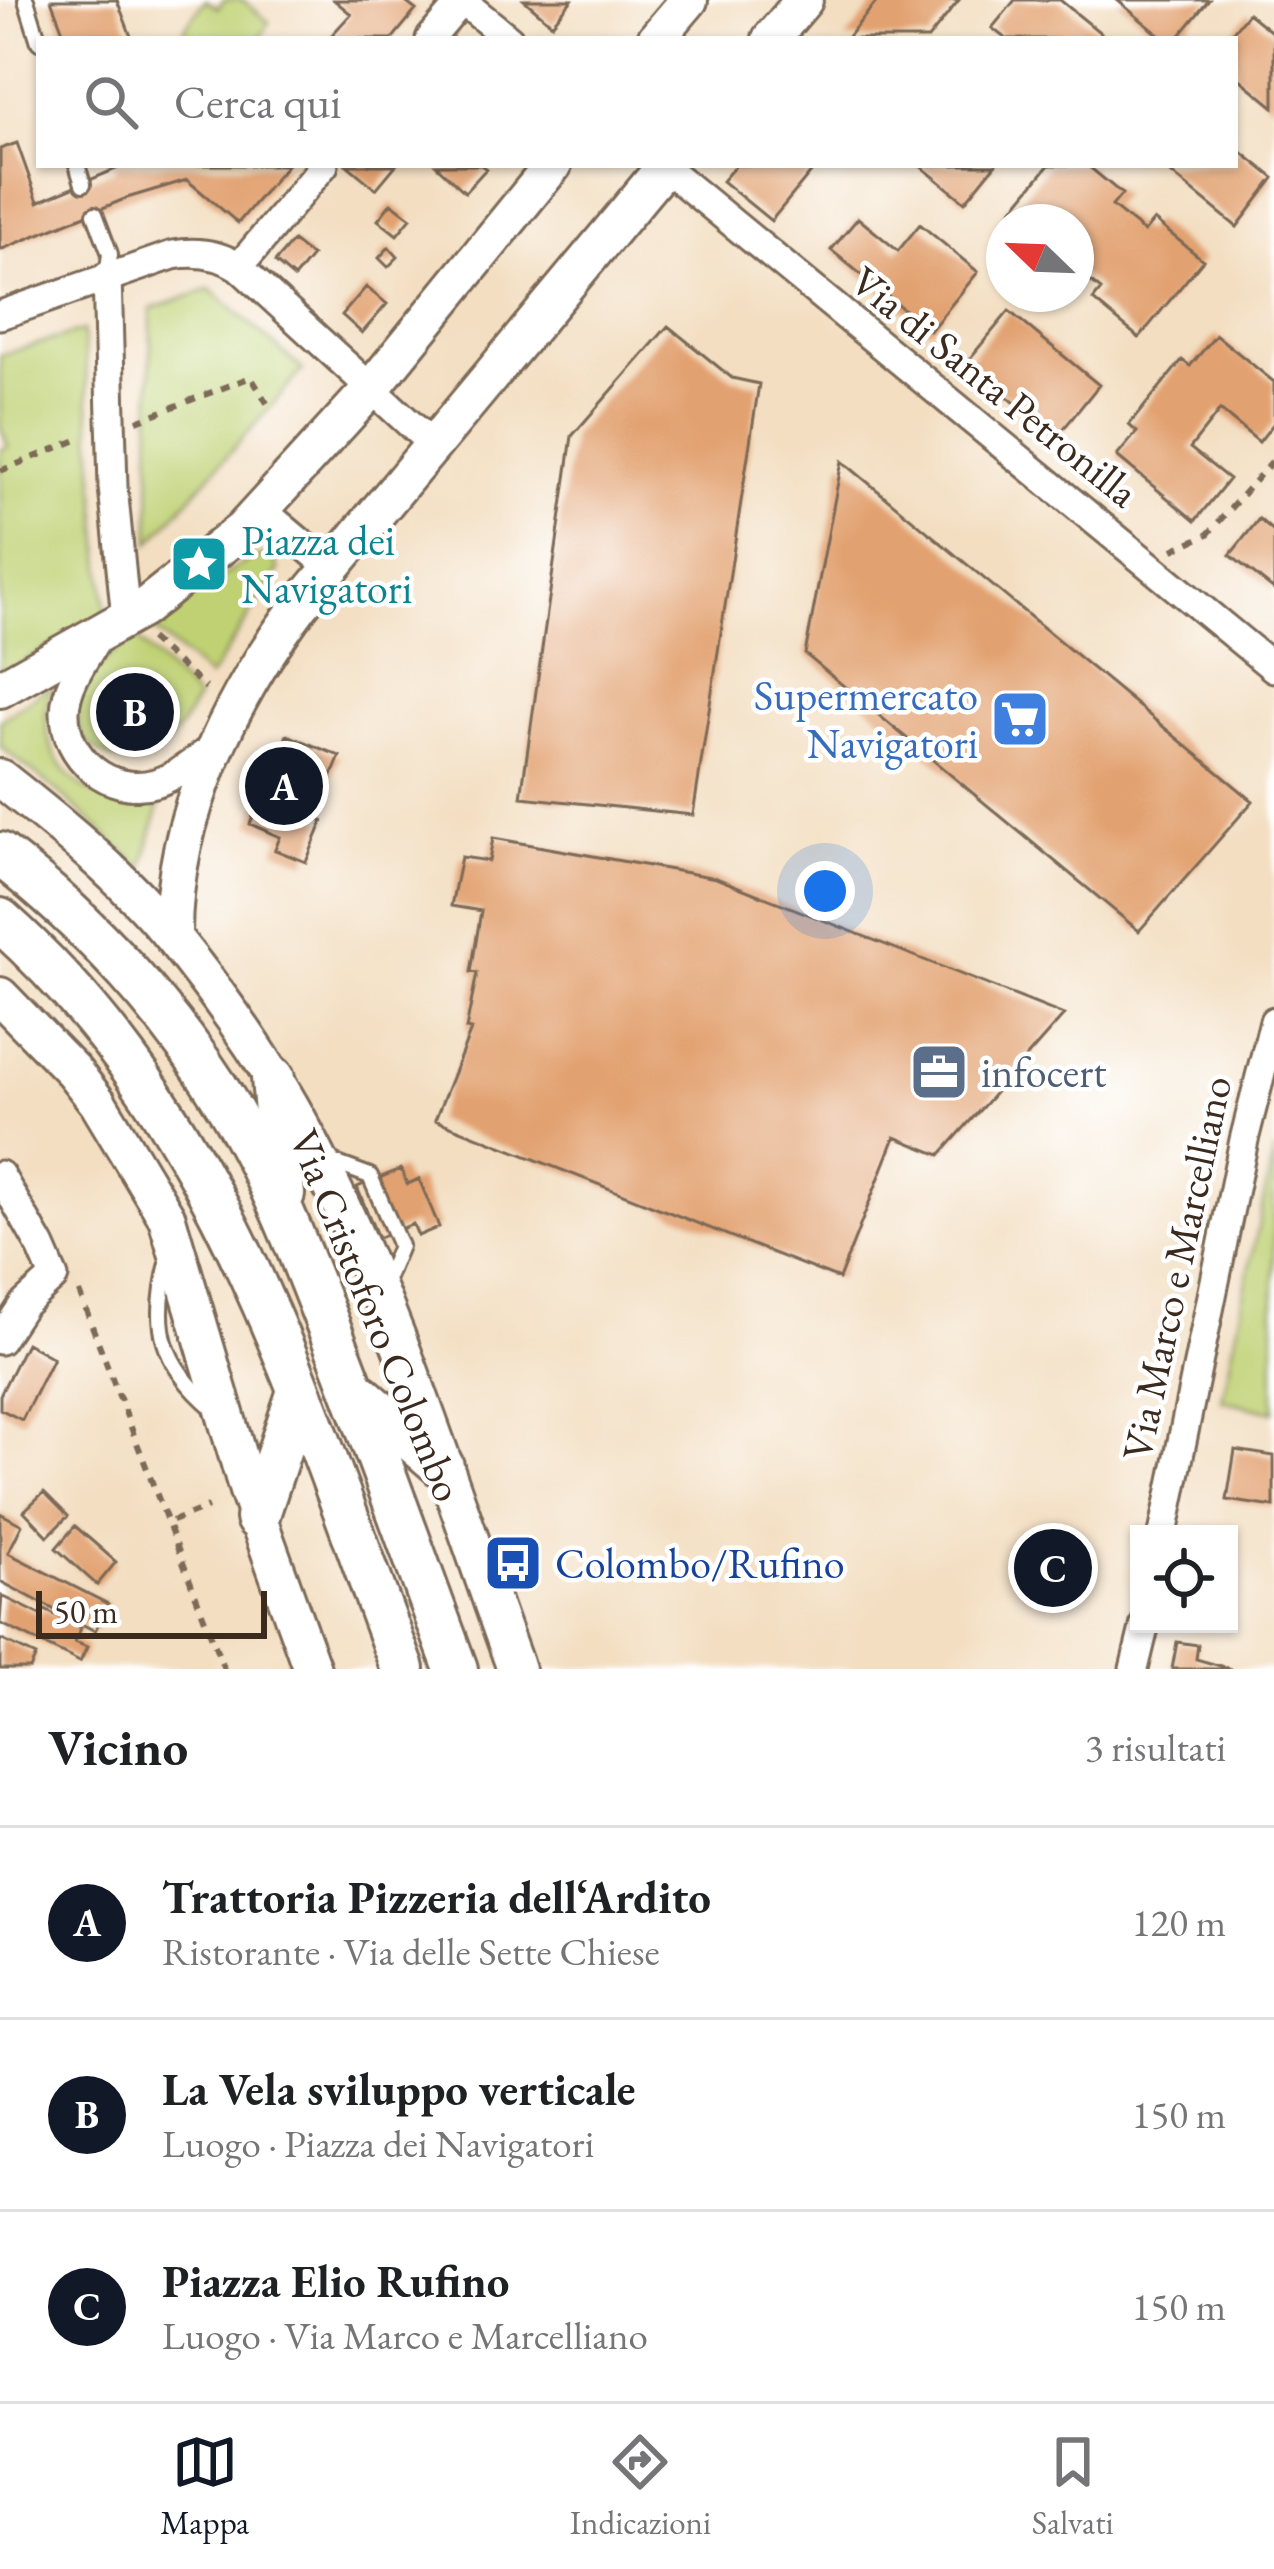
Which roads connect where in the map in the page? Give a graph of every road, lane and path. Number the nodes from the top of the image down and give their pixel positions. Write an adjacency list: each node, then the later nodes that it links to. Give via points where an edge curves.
1 (26, 0): 5 (lane)
2 (462, 0): 6 (street); 7 (street)
3 (689, 0): 8 (main road)
4 (804, 0): 9 (main road)
5 (37, 36)
6 (432, 36)
7 (505, 36)
8 (659, 36)
9 (774, 36)
10 (78, 168): 15 (lane)
11 (321, 168): 17 (street)
12 (551, 168): 20 (main road)
13 (662, 168): 24 (main road)
14 (666, 168): 31 (street, Via di Santa Petronilla)
15 (83, 184)
16 (95, 214): 18 (lane, via 110,254)
17 (238, 267): 18 (street, via 182,254); 20 (street)
18 (107, 276): 19 (street); 30 (street)
19 (0, 315)
20 (370, 390): 24 (street); 27 (main road)
21 (270, 407): 22 (path, via 251,377)
22 (139, 420)
23 (91, 434): 26 (path)
24 (434, 446): 29 (main road)
25 (1274, 459): 28 (path, via 1208,534)
26 (0, 471)
27 (262, 510): 29 (street); 30 (main road)
28 (1167, 554)
29 (331, 568): 34 (main road, via 263,656)
30 (123, 628): 32 (path); 33 (main road); 34 (street, via 71,686 65,712 90,768 117,783 152,784)
31 (1274, 668)
32 (206, 688)
33 (0, 689)
34 (219, 743): 38 (main road, via 187,835)
35 (0, 778): 38 (main road, Via Cristoforo Colombo)
36 (0, 854): 43 (main road, Via Cristoforo Colombo, via 96,940 174,1029 230,1108)
37 (0, 920): 47 (main road, via 101,1025 174,1125 232,1231)
38 (173, 937): 41 (main road, Via Cristoforo Colombo)
39 (0, 996): 50 (main road, via 74,1071 147,1180 175,1237)
40 (1274, 1021): 52 (street, Via Marco e Marcelliano)
41 (273, 1078): 43 (main road); 48 (main road, Via Cristoforo Colombo, via 317,1156)
42 (0, 1175): 44 (street)
43 (285, 1214): 46 (main road, Via Cristoforo Colombo)
44 (63, 1276): 45 (street, via 23,1305); 51 (path)
45 (0, 1340)
46 (353, 1389): 48 (main road); 57 (main road, Via Cristoforo Colombo)
47 (298, 1394): 50 (main road); 56 (main road)
48 (442, 1466): 58 (main road, Via Cristoforo Colombo)
49 (208, 1507): 51 (path)
50 (257, 1518): 55 (main road)
51 (170, 1522): 54 (path)
52 (1165, 1525)
53 (1143, 1633): 59 (street)
54 (224, 1669)
55 (312, 1669)
56 (403, 1669)
57 (456, 1669)
58 (516, 1669)
59 (1134, 1669)

